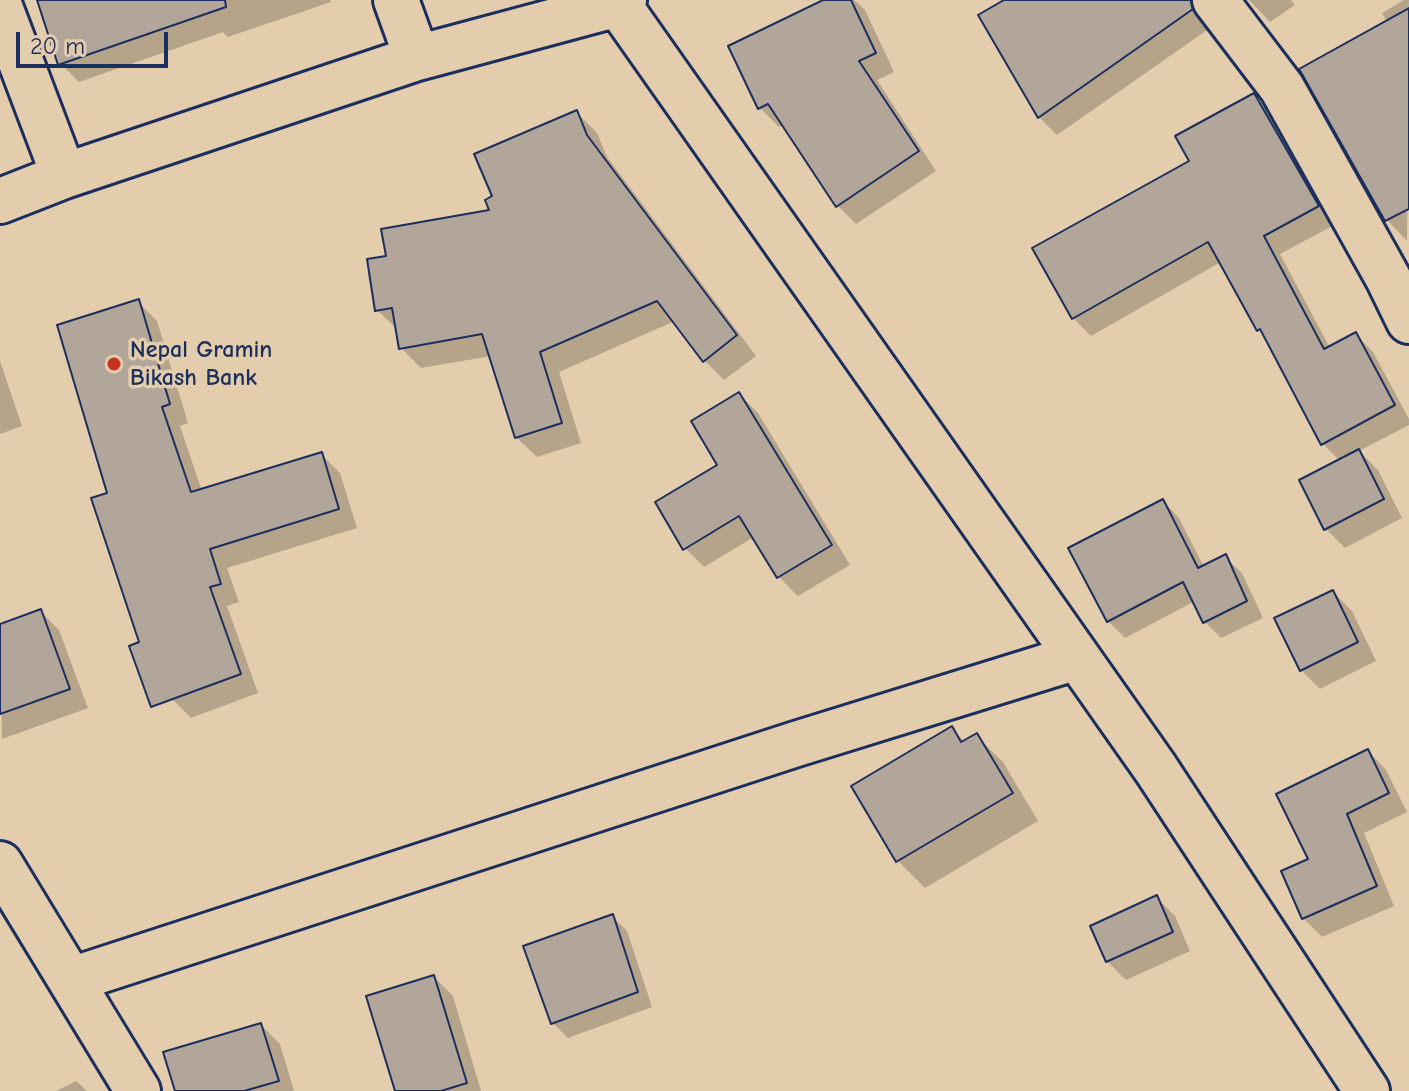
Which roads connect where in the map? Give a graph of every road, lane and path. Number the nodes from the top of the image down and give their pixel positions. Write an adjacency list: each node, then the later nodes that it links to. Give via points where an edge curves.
1 (396, 0): 5 (street)
2 (1215, 0): 8 (street, via 1282,88)
3 (621, 2): 5 (street); 9 (street)
4 (0, 7): 6 (street)
5 (417, 58): 6 (street)
6 (64, 176): 7 (street)
7 (0, 201)
8 (1409, 321)
9 (1077, 657): 11 (street); 13 (street)
10 (0, 864): 11 (street)
11 (71, 980): 12 (street)
12 (138, 1091)
13 (1367, 1091)

